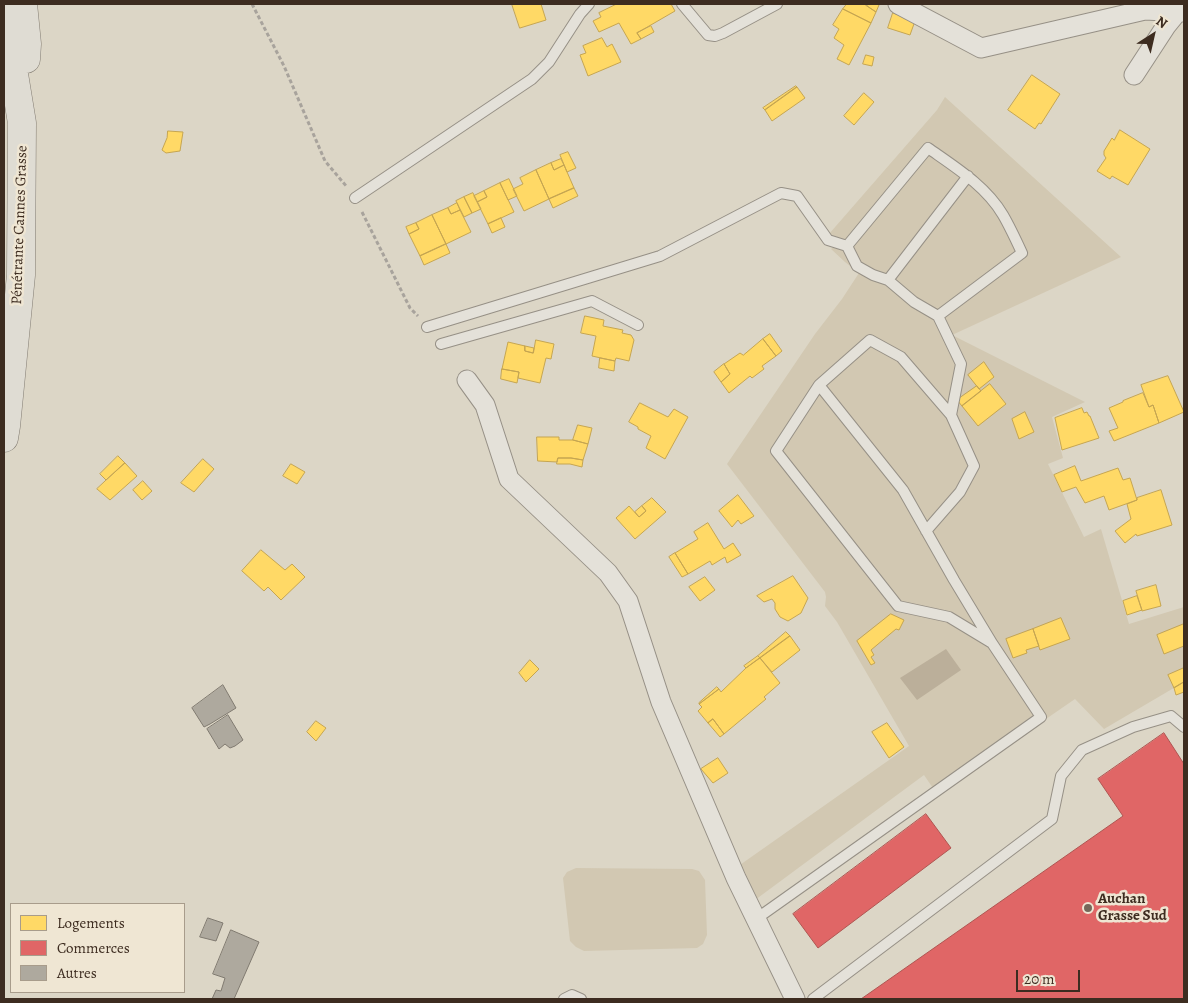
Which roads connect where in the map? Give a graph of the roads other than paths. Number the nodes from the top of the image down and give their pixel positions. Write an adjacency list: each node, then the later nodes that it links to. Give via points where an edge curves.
1 (23, 4): 9 (highway, via 27,44)
2 (589, 4): 11 (lane, via 549,62 532,79)
3 (682, 4): 4 (lane, via 708,34 715,36)
4 (777, 4)
5 (898, 4): 6 (street, via 981,48 1145,10)
6 (1182, 10): 8 (street, via 1152,46)
7 (4, 13): 9 (highway, Pénétrante Cannes Grasse)
8 (1134, 75)
9 (22, 123): 21 (highway, Pénétrante Cannes Grasse, via 21,275)
10 (968, 176): 12 (lane, via 928,148); 13 (lane); 14 (lane, via 1003,214 1022,253)
11 (355, 198)
12 (847, 246): 13 (lane, via 857,266); 16 (lane, via 828,240 797,196 781,193 660,256)
13 (888, 280): 14 (lane, via 914,302)
14 (938, 316): 20 (lane, via 961,364)
15 (638, 325): 17 (lane, via 592,300)
16 (427, 327)
17 (441, 344)
18 (467, 380): 25 (street, via 485,405 509,479 608,573 628,602 662,702)
19 (819, 385): 20 (lane, via 870,340 901,357); 22 (lane, via 903,490); 23 (lane, via 776,451 898,606 949,617)
20 (951, 415): 22 (lane, via 974,466 960,492)
21 (4, 438)
22 (926, 531): 23 (lane)
23 (992, 642): 25 (lane, via 1040,717)
24 (1184, 726): 29 (lane, via 1171,716 1133,727 1082,750 1061,776 1052,819)
25 (756, 920): 28 (street)
26 (564, 999): 27 (lane, via 572,995)
27 (581, 999)
28 (795, 999)
29 (813, 999)

